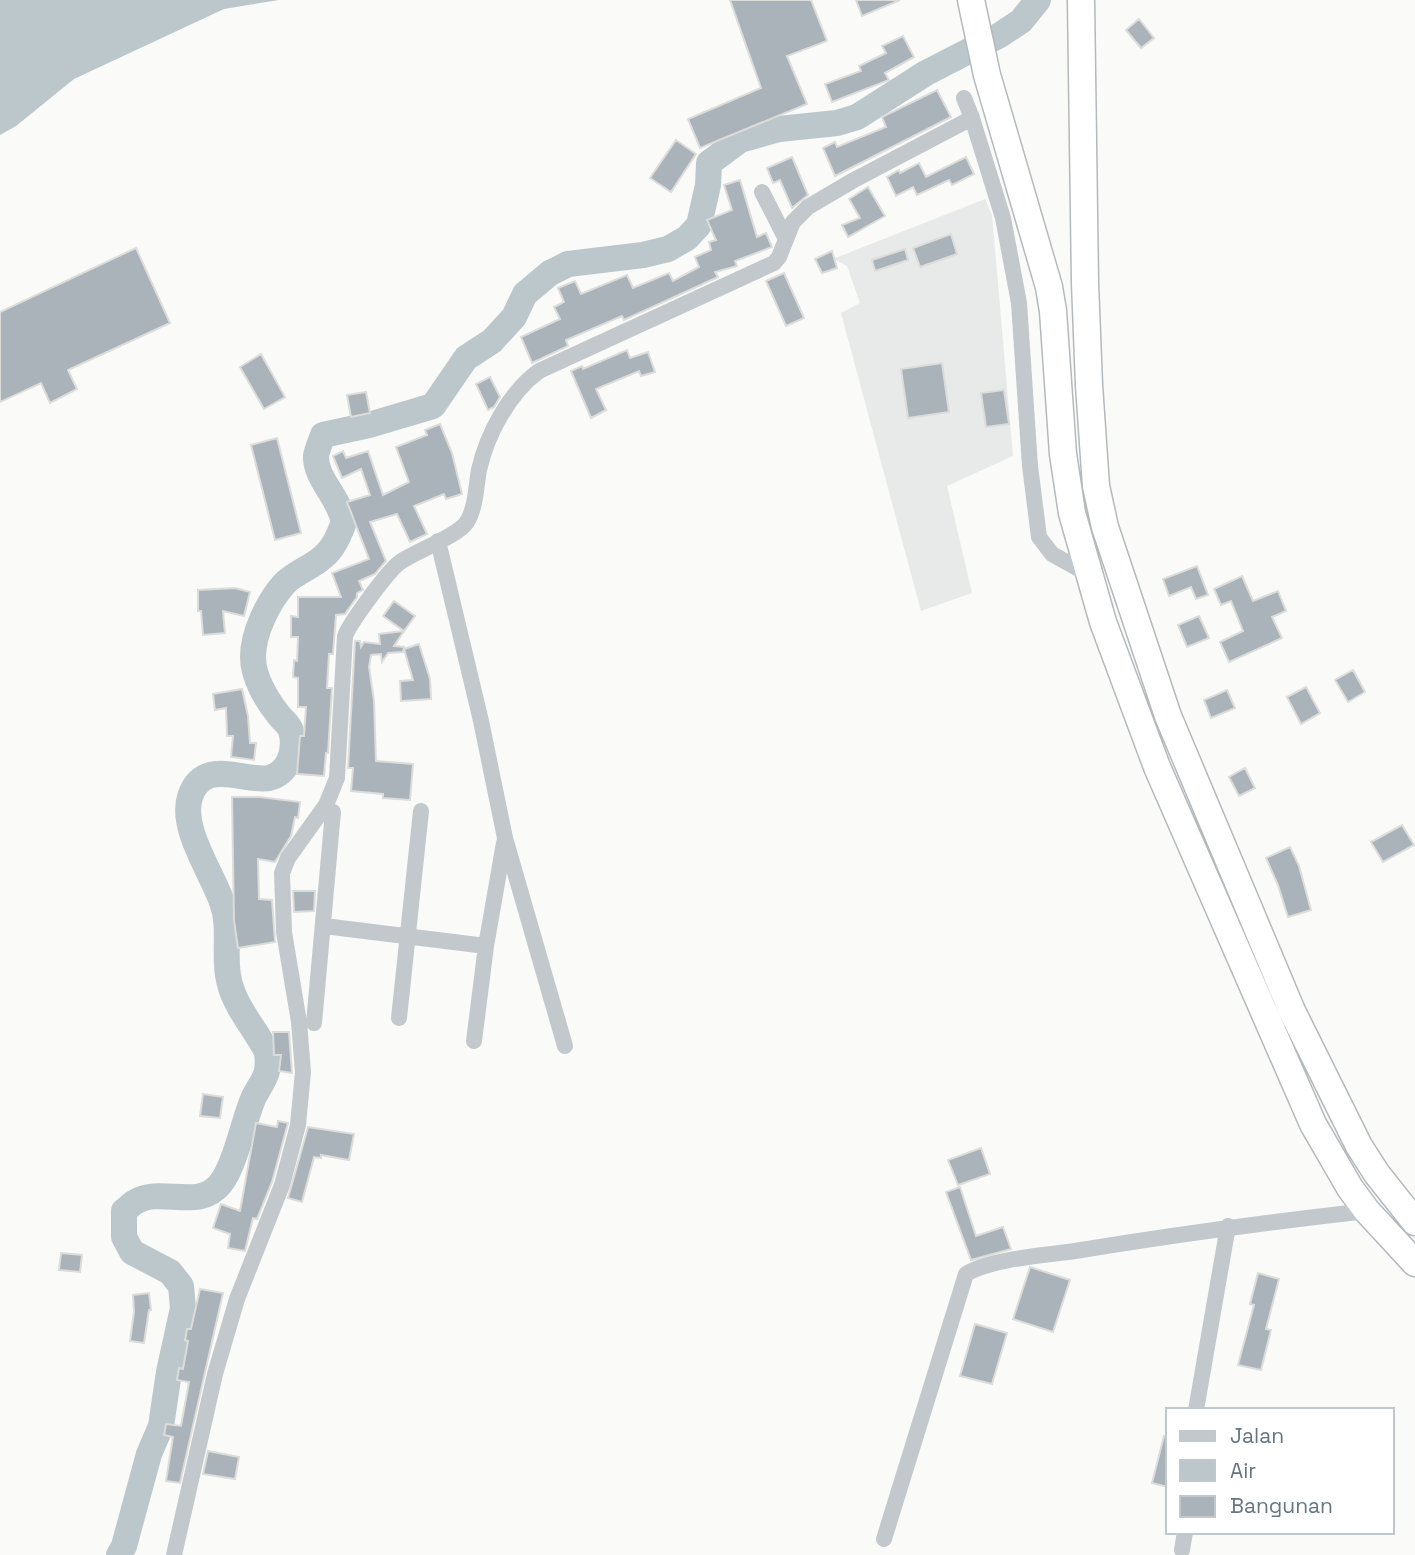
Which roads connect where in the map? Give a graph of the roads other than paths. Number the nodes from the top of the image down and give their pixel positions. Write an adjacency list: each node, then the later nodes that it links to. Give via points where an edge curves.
1 (971, 0): 8 (highway, via 987,75 1053,311 1068,487)
2 (1081, 0): 20 (highway, via 1089,385 1096,486 1105,527 1168,716 1292,1012 1359,1146)
3 (964, 98): 4 (street)
4 (972, 118): 6 (street, via 808,208 793,222); 8 (street, via 1003,218 1019,303 1030,466 1040,537 1052,554)
5 (762, 192): 6 (street)
6 (786, 239): 7 (street, via 774,263 539,371 525,382 488,443 468,519)
7 (438, 541): 11 (street); 27 (street, via 396,566 347,631 337,778 326,805 282,873 284,932 303,1072 298,1125 282,1185 222,1349)
8 (1088, 574): 19 (highway, via 1157,767 1234,947 1312,1124)
9 (333, 811): 12 (street)
10 (421, 811): 13 (street)
11 (505, 838): 14 (street); 18 (street)
12 (324, 926): 13 (street); 16 (street)
13 (407, 936): 14 (street); 15 (street)
14 (486, 946): 17 (street)
15 (399, 1018)
16 (314, 1023)
17 (474, 1041)
18 (565, 1046)
19 (1367, 1211): 21 (street); 22 (highway)
20 (1415, 1222)
21 (1228, 1226): 23 (street); 25 (street, via 1021,1259 966,1274)
22 (1415, 1263)
23 (1196, 1408)
24 (1185, 1534): 26 (street)
25 (884, 1539)
26 (1182, 1550)
27 (174, 1555)

